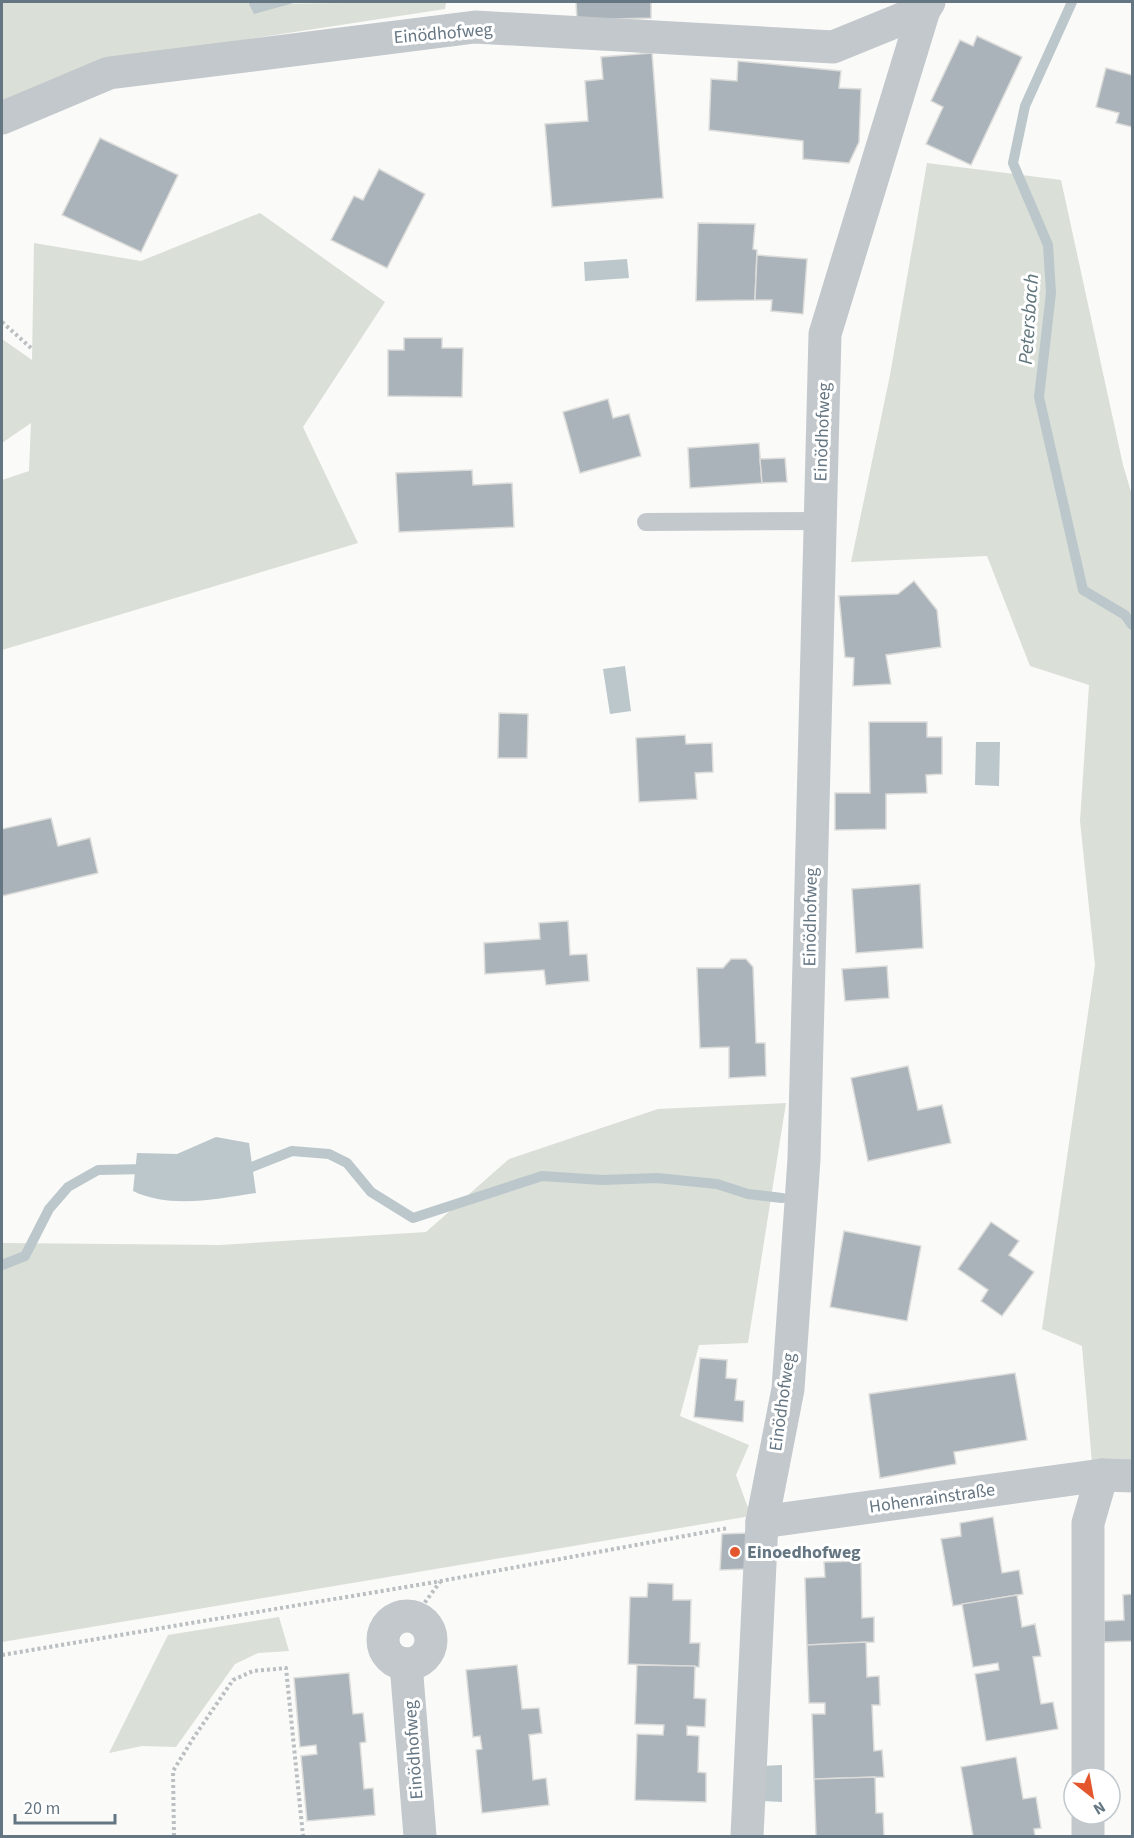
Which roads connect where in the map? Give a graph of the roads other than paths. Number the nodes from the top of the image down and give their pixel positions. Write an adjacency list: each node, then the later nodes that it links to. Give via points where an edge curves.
1 (927, 6): 2 (street, Einödhofweg, via 833,47 475,27 109,73); 3 (street, Einödhofweg, via 825,334)
2 (2, 118)
3 (820, 521): 4 (lane); 6 (street, Einödhofweg, via 804,1159 788,1389)
4 (646, 522)
5 (1117, 1475): 6 (street, Hohenrainstraße); 8 (street, Hohenrainstraße, via 1088,1523)
6 (762, 1522): 10 (street, Einödhofweg)
7 (414, 1617): 9 (street, Einödhofweg, via 426,1626 431,1640 421,1660 406,1664)
8 (1088, 1766)
9 (420, 1836)
10 (747, 1836)

